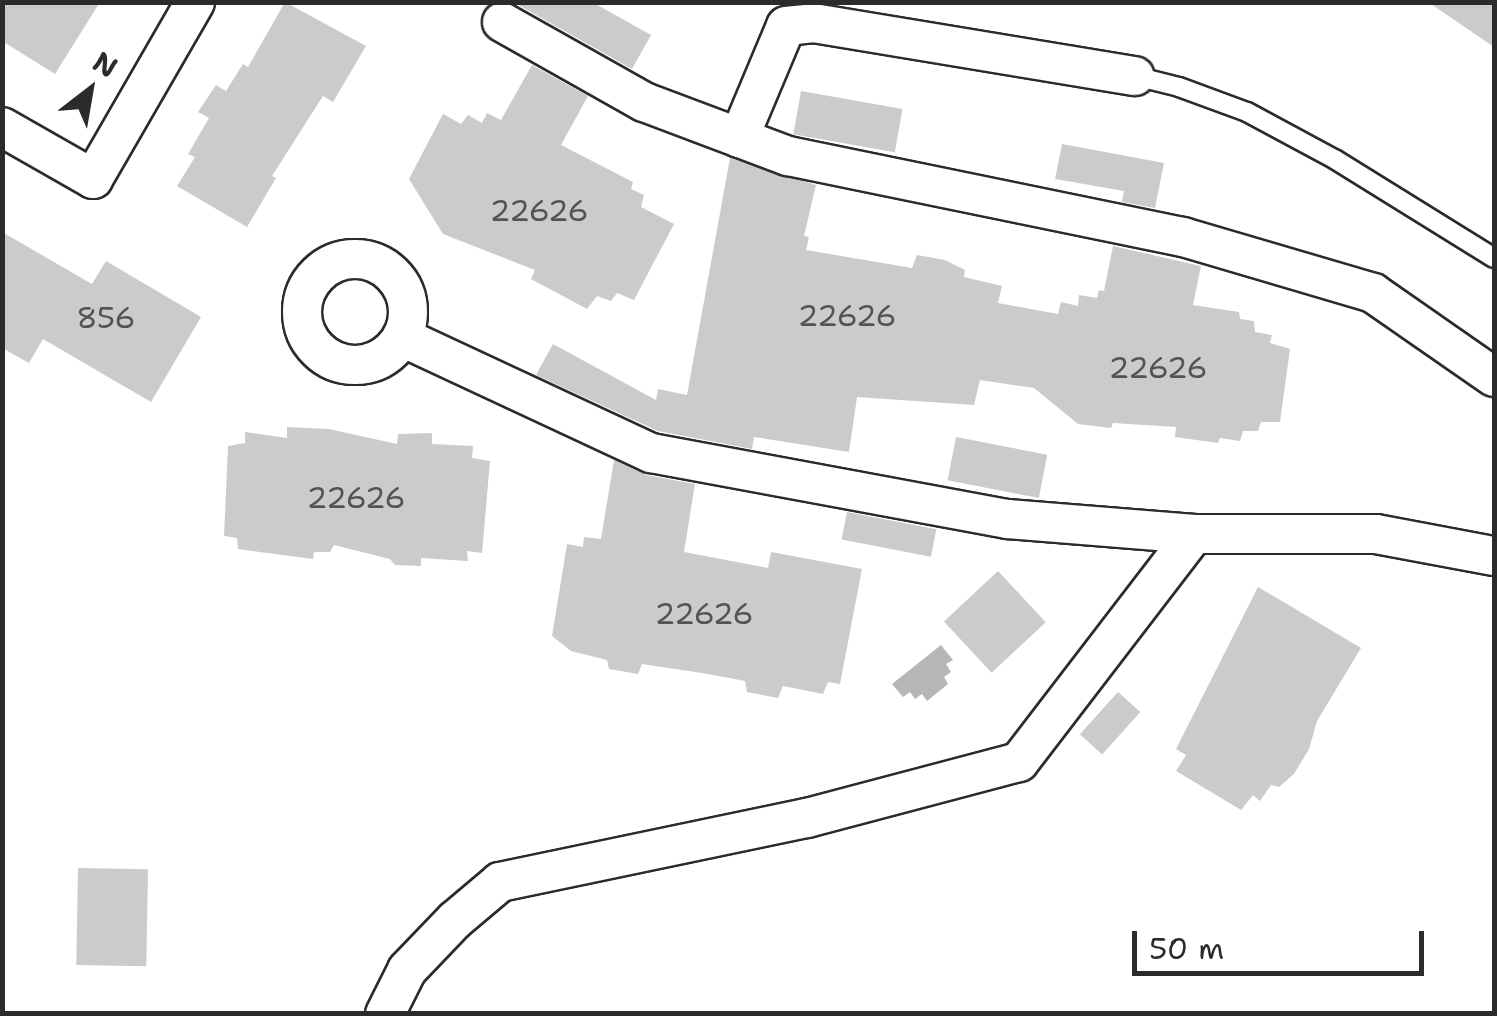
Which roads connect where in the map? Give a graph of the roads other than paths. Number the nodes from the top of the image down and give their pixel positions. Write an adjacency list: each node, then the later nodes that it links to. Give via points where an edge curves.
1 (195, 2): 4 (street, via 93,179)
2 (502, 22): 5 (street, via 644,102)
3 (1135, 76): 5 (street, via 814,23 786,26); 6 (lane, via 1247,112)
4 (2, 127)
5 (740, 138): 8 (street, via 788,156 1183,237 1373,293)
6 (1494, 258)
7 (402, 337): 9 (street, via 651,453 1008,519)
8 (1494, 377)
9 (1194, 534): 10 (street, via 1376,534); 11 (street, via 1019,762 806,818 500,882 407,970)
10 (1494, 556)
11 (385, 1014)

